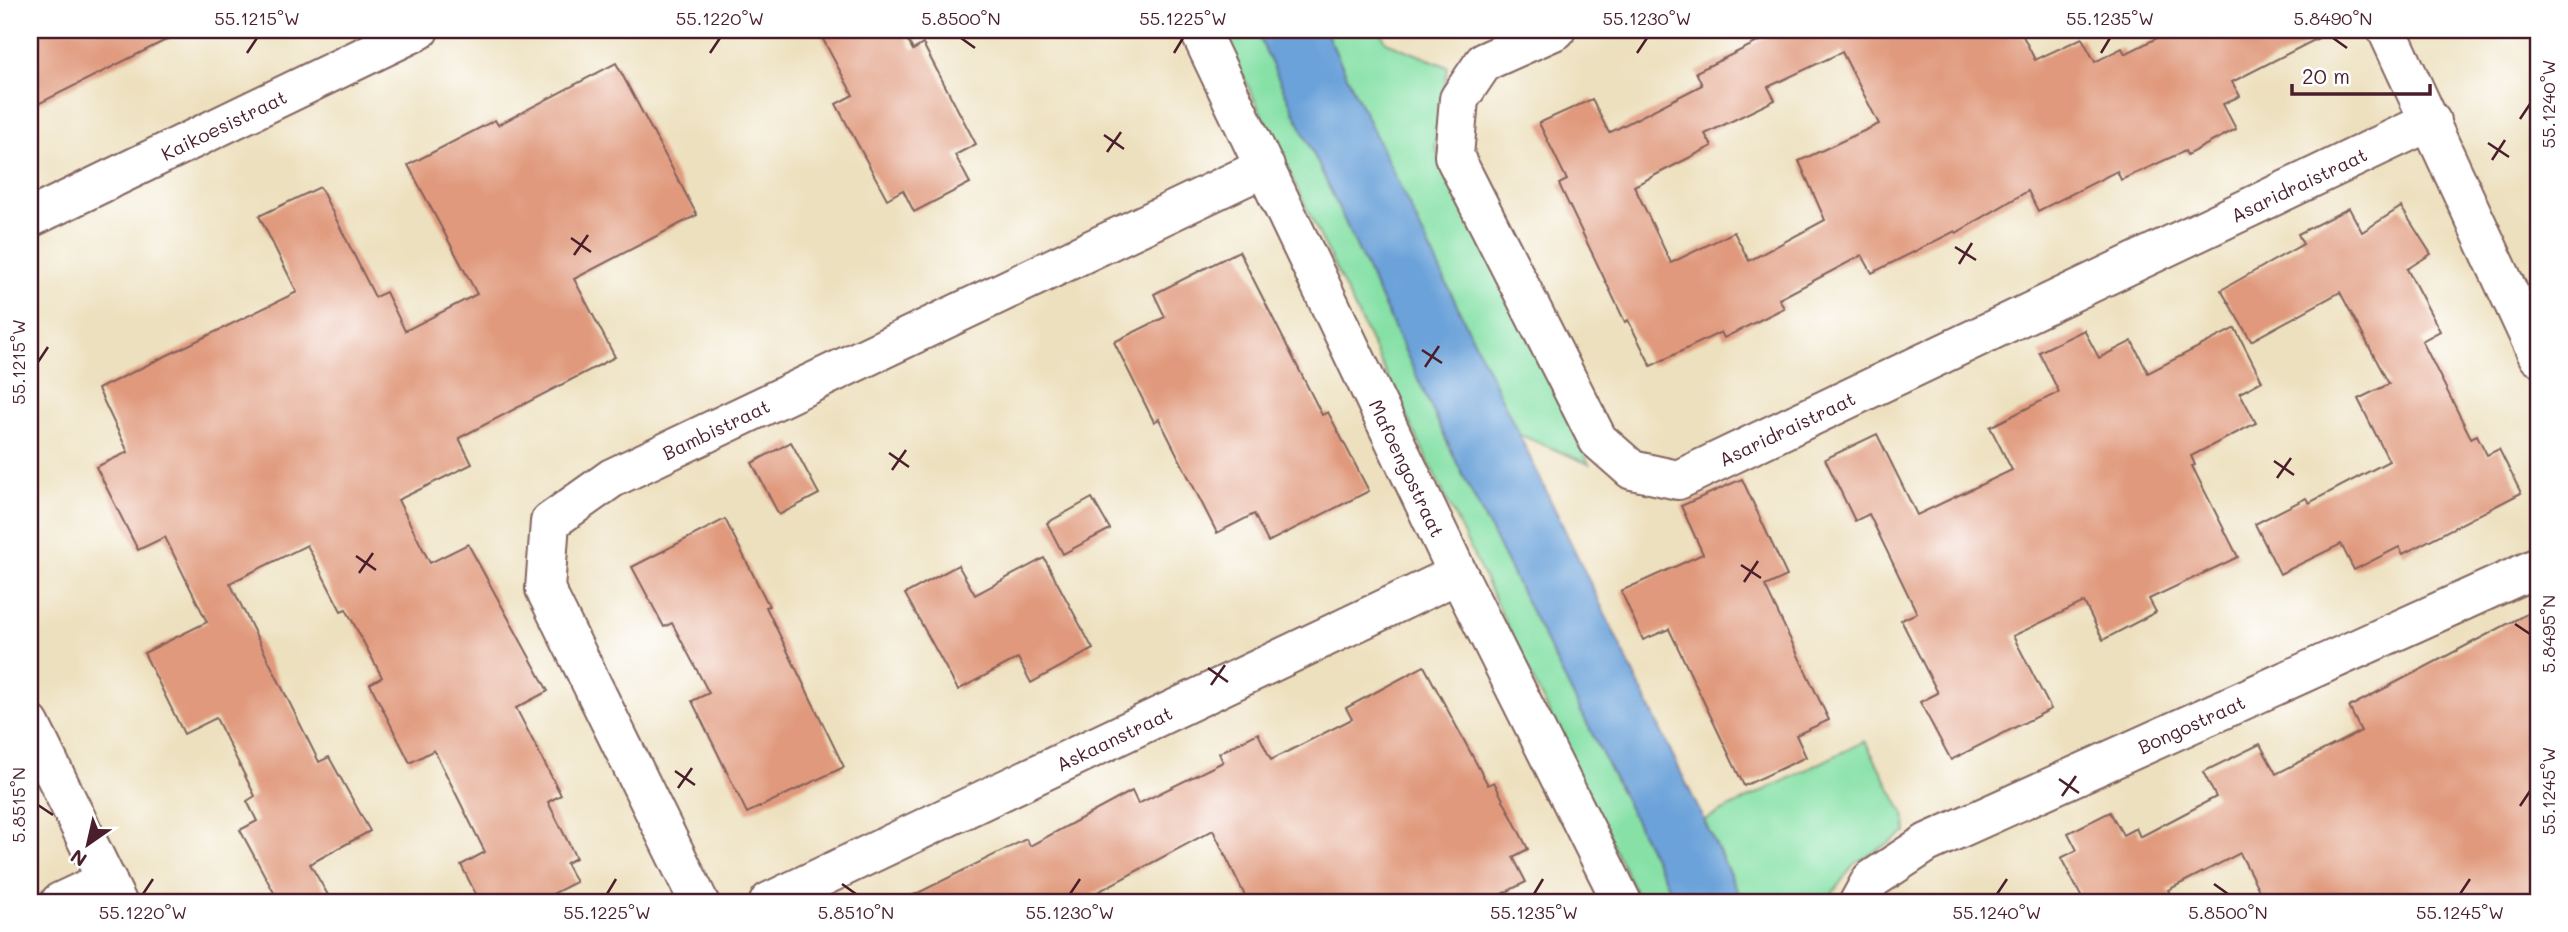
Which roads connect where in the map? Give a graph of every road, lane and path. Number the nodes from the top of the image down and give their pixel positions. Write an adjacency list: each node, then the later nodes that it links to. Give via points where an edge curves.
1 (419, 30): 7 (street, Kaikoesistraat)
2 (1199, 30): 6 (street, Mafoengostraat)
3 (1556, 30): 5 (street, Asaridraistraat, via 1484,62 1460,99 1454,156 1598,440 1632,470 1678,480)
4 (2387, 30): 5 (street)
5 (2431, 121): 8 (street)
6 (1265, 167): 10 (street, Mafoengostraat); 14 (street, Bambistraat, via 612,478 550,522 545,589)
7 (30, 218)
8 (2538, 356)
9 (2538, 568): 17 (street, Bongostraat, via 1927,843 1871,880)
10 (1458, 574): 15 (street, Askaanstraat); 16 (street, Mafoengostraat)
11 (30, 724): 12 (street)
12 (112, 891): 13 (street)
13 (60, 902)
14 (699, 902)
15 (769, 902)
16 (1622, 902)
17 (1859, 902)

